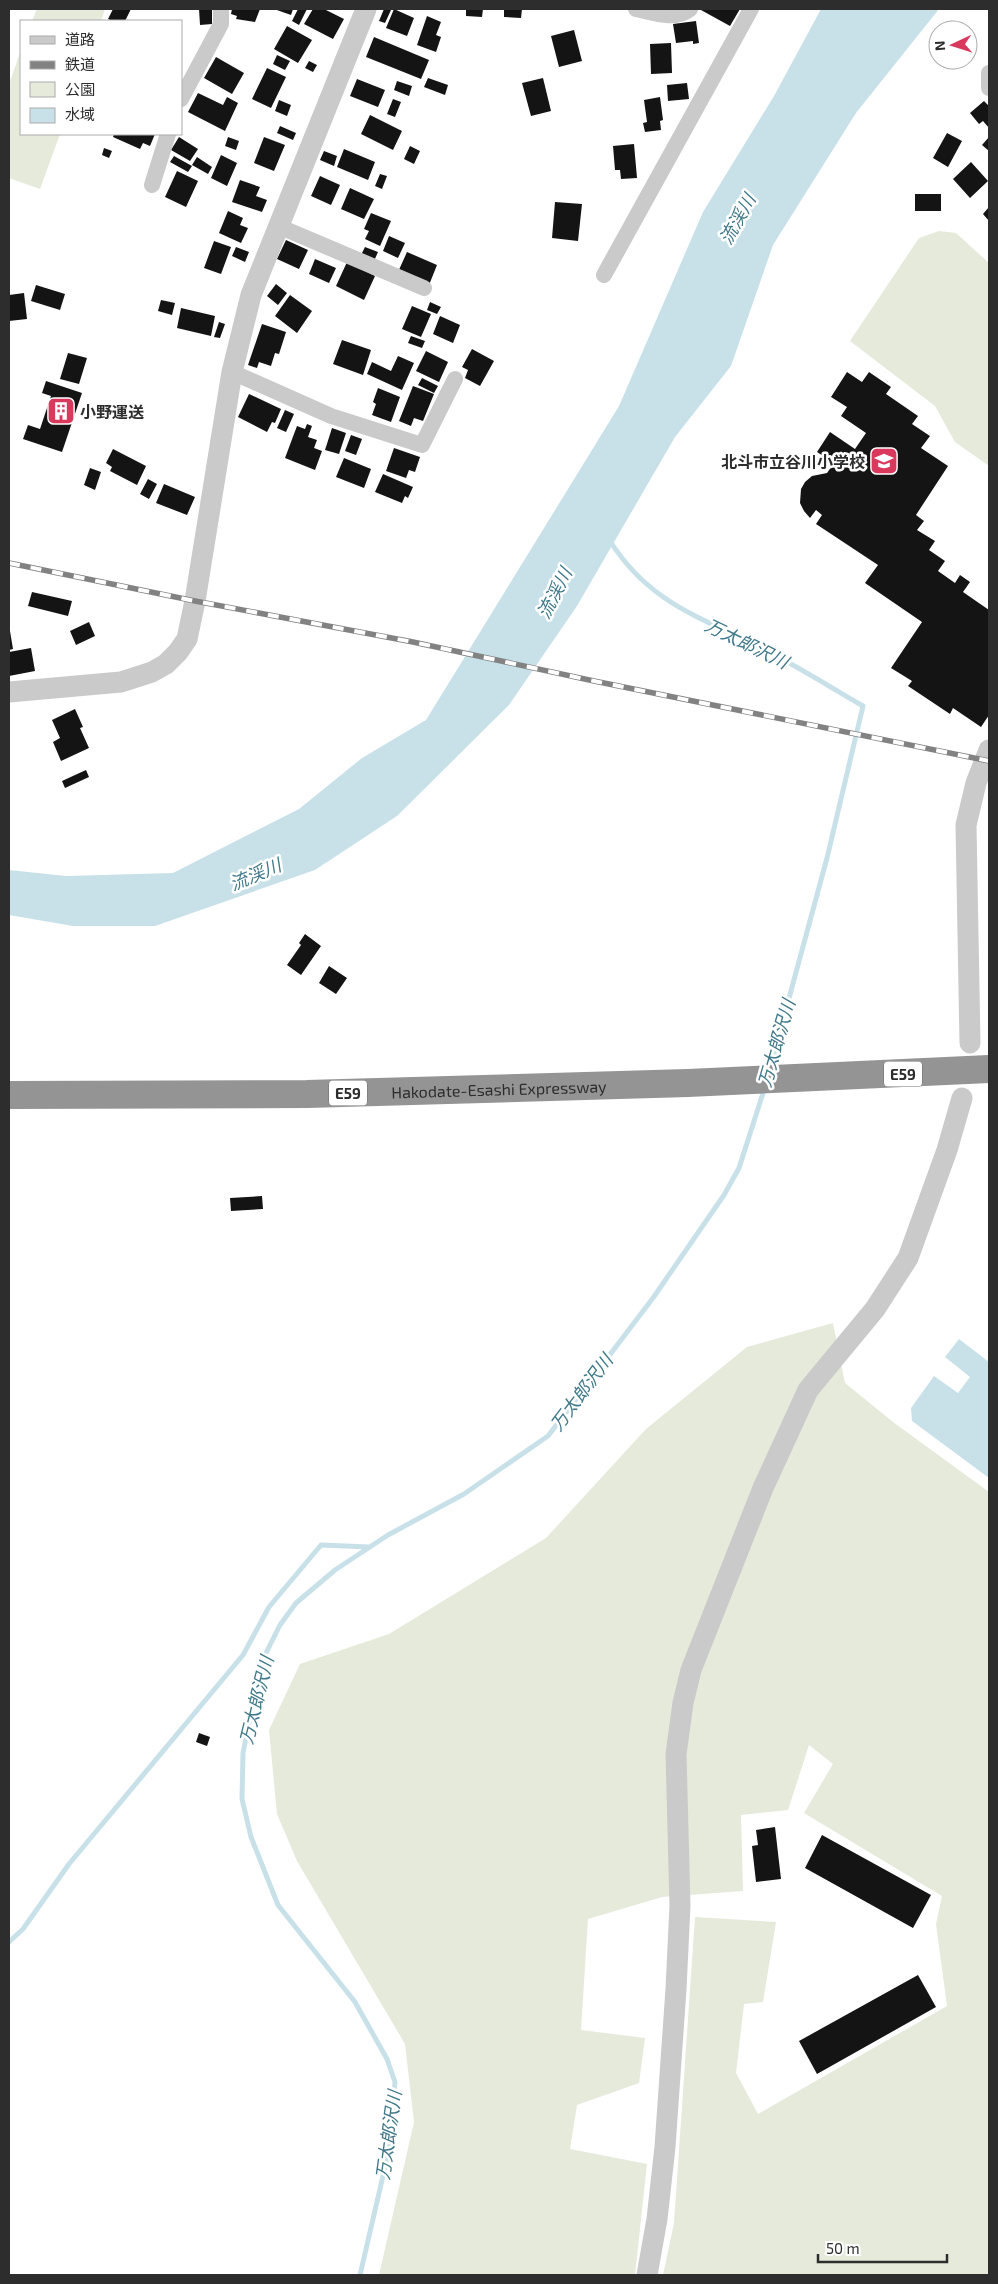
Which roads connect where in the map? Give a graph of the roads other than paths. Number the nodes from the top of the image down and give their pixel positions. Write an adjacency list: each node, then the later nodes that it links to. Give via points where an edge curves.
1 (221, 9): 8 (street, via 221,24)
2 (366, 9): 11 (street)
3 (636, 9): 4 (street, via 662,15 683,14)
4 (690, 9)
5 (751, 9): 12 (street)
6 (989, 73): 7 (street)
7 (989, 88)
8 (182, 97)
9 (168, 135): 10 (street)
10 (152, 186)
11 (278, 226): 13 (street); 14 (street, via 251,295)
12 (604, 275)
13 (424, 288)
14 (232, 372): 15 (street, via 331,416 422,445); 16 (street, via 195,602 187,639 178,652 152,672 121,682)
15 (455, 378)
16 (9, 692)
17 (989, 750): 18 (street, via 976,783 966,824)
18 (970, 1043)
19 (989, 1069): 20 (highway, Hakodate-Esashi Expressway / E59, via 688,1083 307,1094)
20 (9, 1095)
21 (962, 1098): 22 (street, via 908,1258 876,1309 808,1390 787,1432 692,1670 683,1703 676,1754 680,1906 676,1989 665,2147)
22 (647, 2275)

